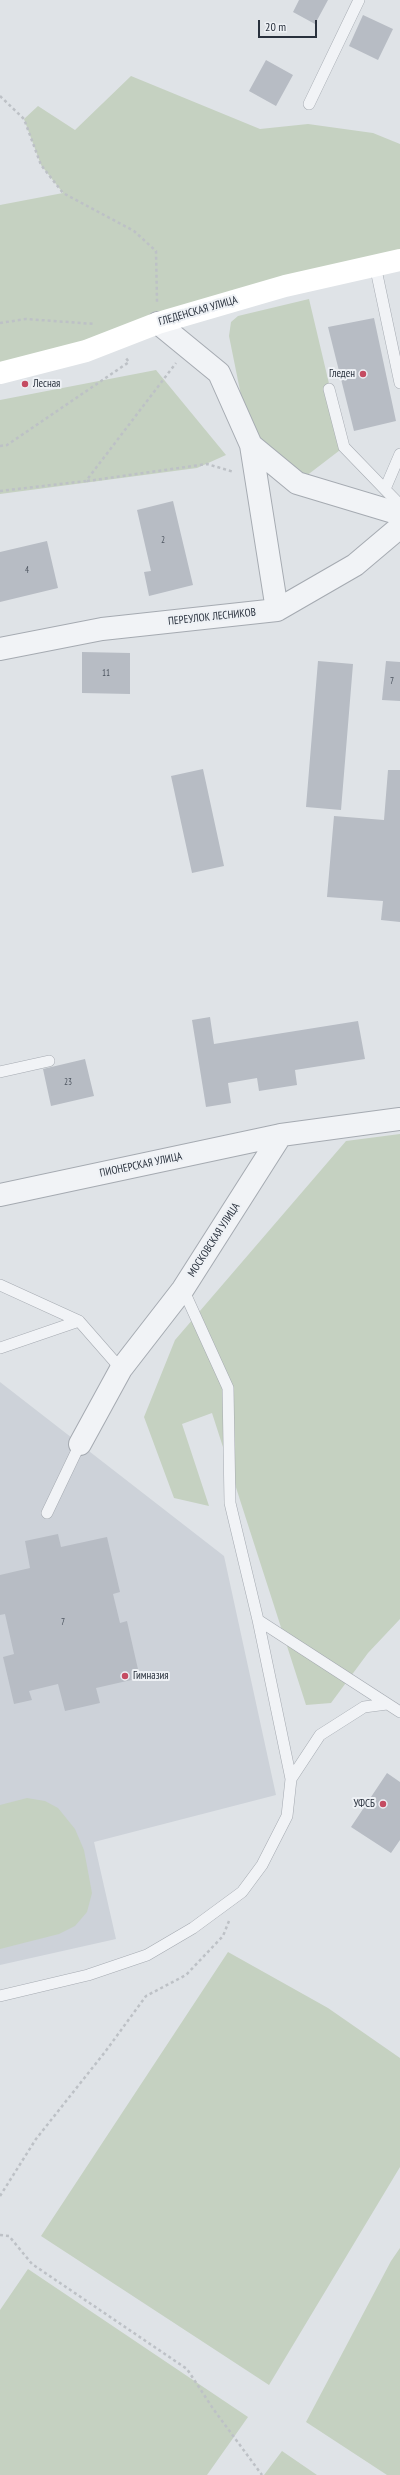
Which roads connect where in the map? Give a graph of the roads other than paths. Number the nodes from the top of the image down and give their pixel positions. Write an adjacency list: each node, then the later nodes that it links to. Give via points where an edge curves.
1 (359, 0): 2 (lane)
2 (309, 104)
3 (400, 260): 4 (main road, ГЛЕДЕНСКАЯ УЛИЦА)
4 (375, 265): 5 (main road, ГЛЕДЕНСКАЯ УЛИЦА, via 284,286); 7 (lane)
5 (158, 323): 6 (main road, ГЛЕДЕНСКАЯ УЛИЦА, via 86,351); 9 (street, via 219,373)
6 (0, 372)
7 (400, 383)
8 (329, 389): 11 (lane, via 344,447)
9 (251, 446): 13 (street, via 297,483); 15 (street)
10 (400, 454): 11 (lane)
11 (384, 489): 12 (lane)
12 (400, 505)
13 (400, 514)
14 (400, 527): 15 (street, ПЕРЕУЛОК ЛЕСНИКОВ, via 355,565)
15 (277, 610): 16 (street, ПЕРЕУЛОК ЛЕСНИКОВ, via 102,629)
16 (0, 649)
17 (49, 1061): 18 (lane)
18 (0, 1072)
19 (400, 1119): 20 (street)
20 (281, 1135): 21 (street, ПИОНЕРСКАЯ УЛИЦА); 23 (street, МОСКОВСКАЯ УЛИЦА)
21 (0, 1195)
22 (0, 1285): 24 (lane)
23 (183, 1289): 26 (street, МОСКОВСКАЯ УЛИЦА); 29 (lane, via 228,1388 230,1504)
24 (79, 1321): 25 (lane); 26 (lane)
25 (0, 1348)
26 (121, 1369): 27 (street, МОСКОВСКАЯ УЛИЦА)
27 (80, 1444): 28 (lane)
28 (47, 1513)
29 (258, 1620): 30 (lane); 32 (lane)
30 (388, 1704): 31 (lane); 32 (lane, via 364,1708 320,1735)
31 (400, 1712)
32 (291, 1779): 33 (lane, via 287,1816 262,1866 242,1892 193,1928 147,1955 88,1975)
33 (0, 1996)

